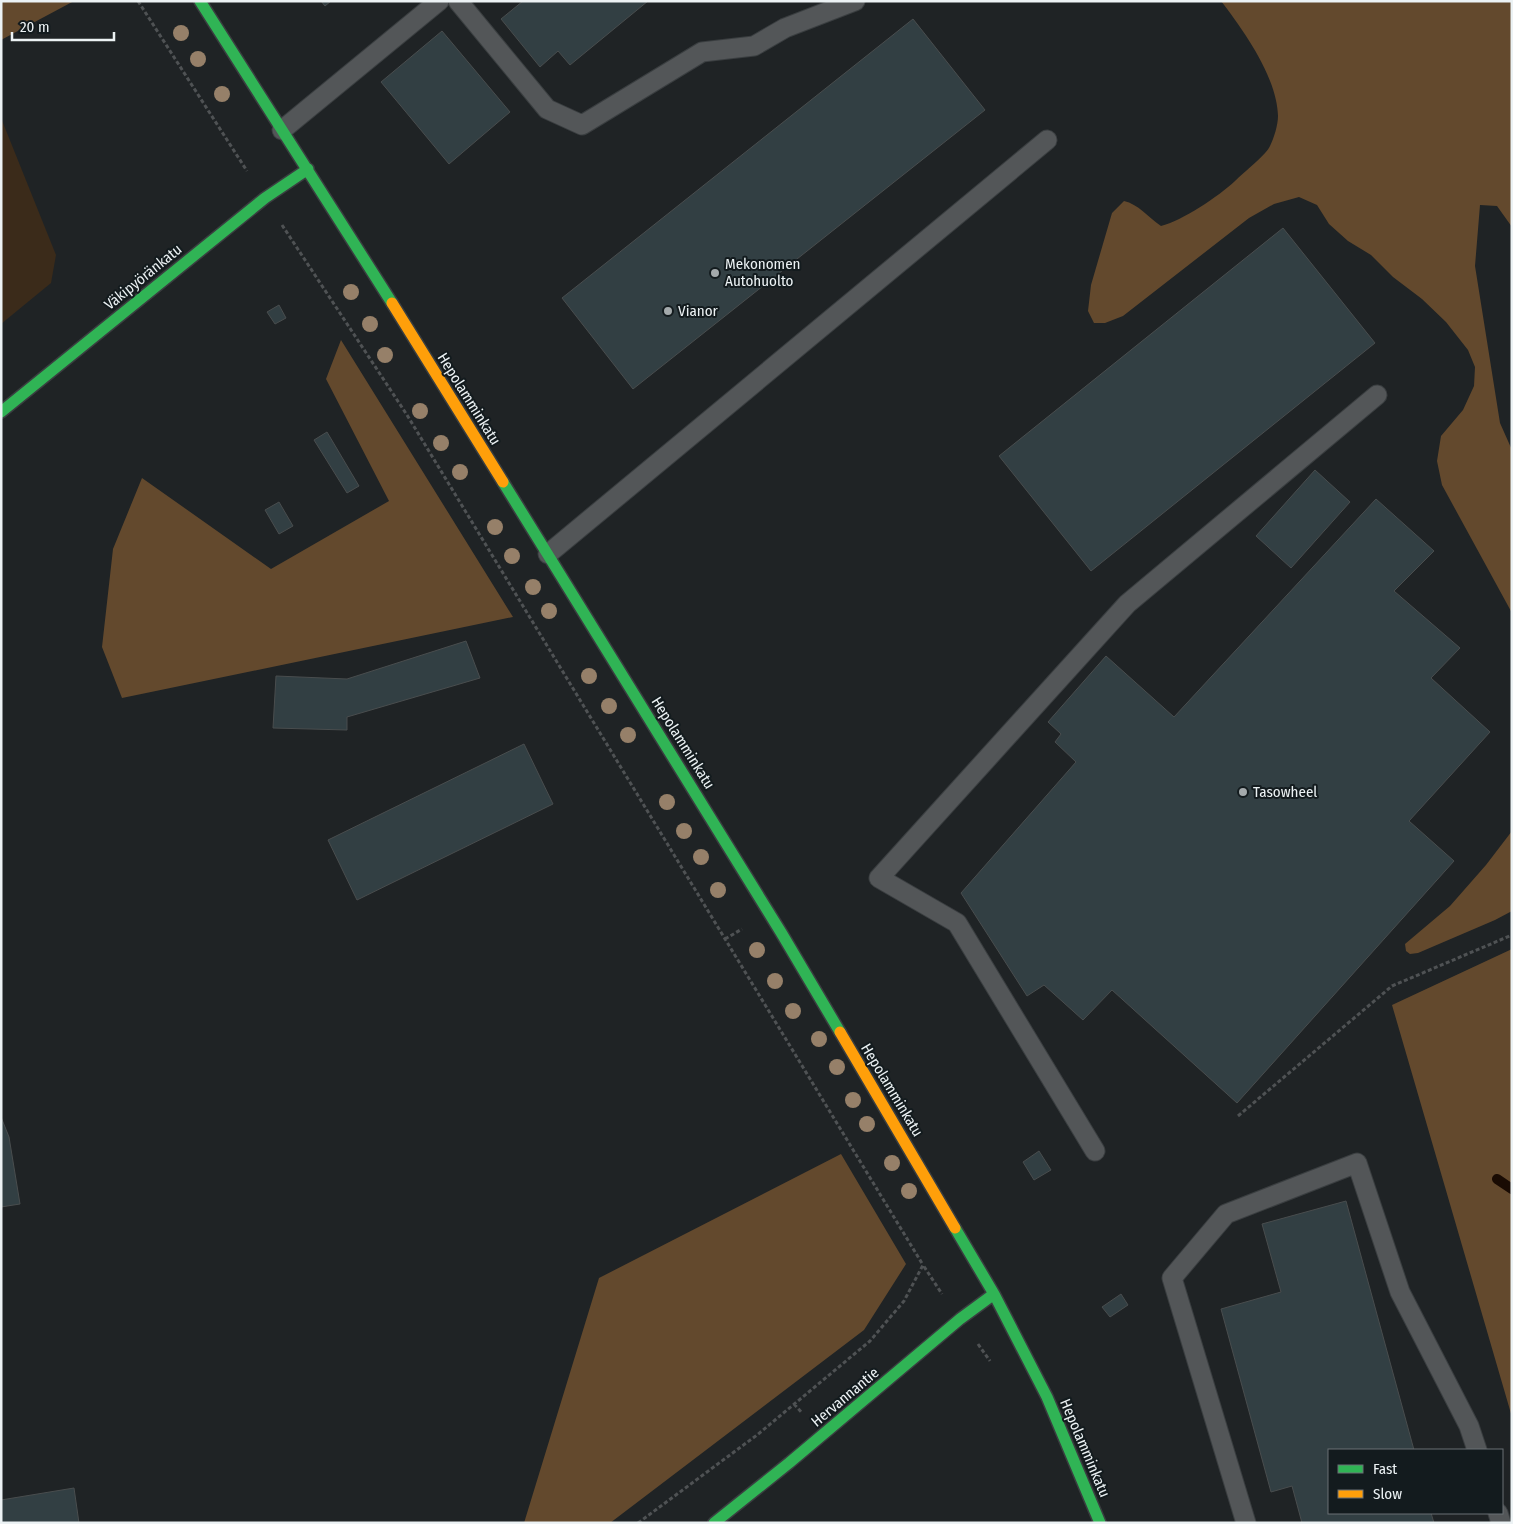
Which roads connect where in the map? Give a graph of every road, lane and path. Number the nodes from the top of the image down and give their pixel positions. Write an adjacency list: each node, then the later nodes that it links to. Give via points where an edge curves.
1 (138, 1): 9 (path)
2 (200, 1): 6 (main road, Hepolamminkatu)
3 (439, 1): 6 (lane)
4 (458, 1): 5 (lane, via 546,109 582,125 702,52 754,46 785,28)
5 (855, 1)
6 (282, 130): 8 (main road, Hepolamminkatu)
7 (1047, 140): 12 (lane)
8 (308, 169): 9 (main road, Väkipyöränkatu); 12 (main road, Hepolamminkatu)
9 (265, 198): 11 (main road, Väkipyöränkatu); 16 (path, via 407,415)
10 (1377, 395): 15 (lane, via 1127,604 879,878 958,924)
11 (1, 412)
12 (548, 554): 17 (main road, Hepolamminkatu, via 782,934)
13 (1512, 935): 14 (path, via 1392,986)
14 (1238, 1116)
15 (1095, 1150)
16 (923, 1265)
17 (994, 1294): 23 (main road, Hervannantie); 24 (main road, Hepolamminkatu, via 1047,1396)
18 (794, 1404): 19 (path)
19 (802, 1413)
20 (757, 1435): 21 (path)
21 (760, 1440)
22 (1477, 1449): 25 (lane, via 1470,1426 1400,1292 1357,1163 1226,1214 1172,1278)
23 (714, 1523)
24 (1100, 1523)
25 (1246, 1523)

